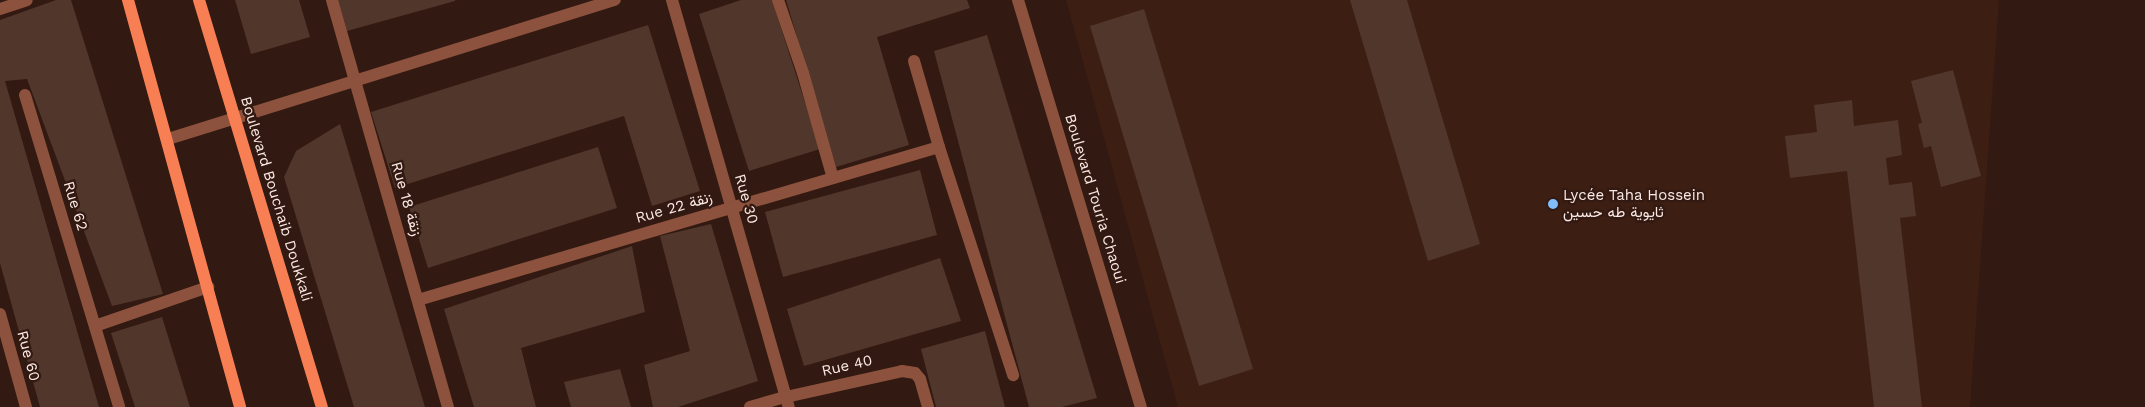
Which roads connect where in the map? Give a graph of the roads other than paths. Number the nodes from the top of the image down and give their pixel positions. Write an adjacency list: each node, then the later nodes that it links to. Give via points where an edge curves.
1 (27, 0): 9 (street)
2 (128, 0): 14 (main road)
3 (199, 0): 13 (main road, Boulevard Bouchaib Doukkali)
4 (332, 0): 11 (street, Rue 18 زنقة)
5 (615, 0): 11 (street)
6 (672, 0): 17 (street, Rue 30)
7 (778, 0): 16 (street)
8 (1018, 0): 31 (street, Boulevard Touria Chaoui)
9 (0, 9)
10 (914, 61): 15 (street)
11 (356, 82): 13 (street); 19 (street, Rue 18 زنقة)
12 (25, 95): 21 (street, Rue 62)
13 (235, 118): 14 (street); 27 (main road, Boulevard Bouchaib Doukkali)
14 (168, 139): 18 (main road)
15 (939, 147): 16 (street, Rue 22 زنقة); 22 (street)
16 (833, 178): 17 (street, Rue 22 زنقة)
17 (732, 208): 19 (street, Rue 22 زنقة); 23 (street, Rue 30)
18 (208, 287): 21 (street); 26 (main road)
19 (418, 300): 28 (street, Rue 18 زنقة)
20 (0, 314): 24 (street, Rue 60)
21 (94, 326): 25 (street, Rue 62)
22 (1013, 375)
23 (787, 402): 29 (street, Rue 40); 30 (street, Rue 40, via 902,371 915,373 920,379)
24 (26, 407)
25 (119, 407)
26 (240, 407)
27 (322, 407)
28 (448, 407)
29 (750, 407)
30 (928, 407)
31 (1141, 407)

